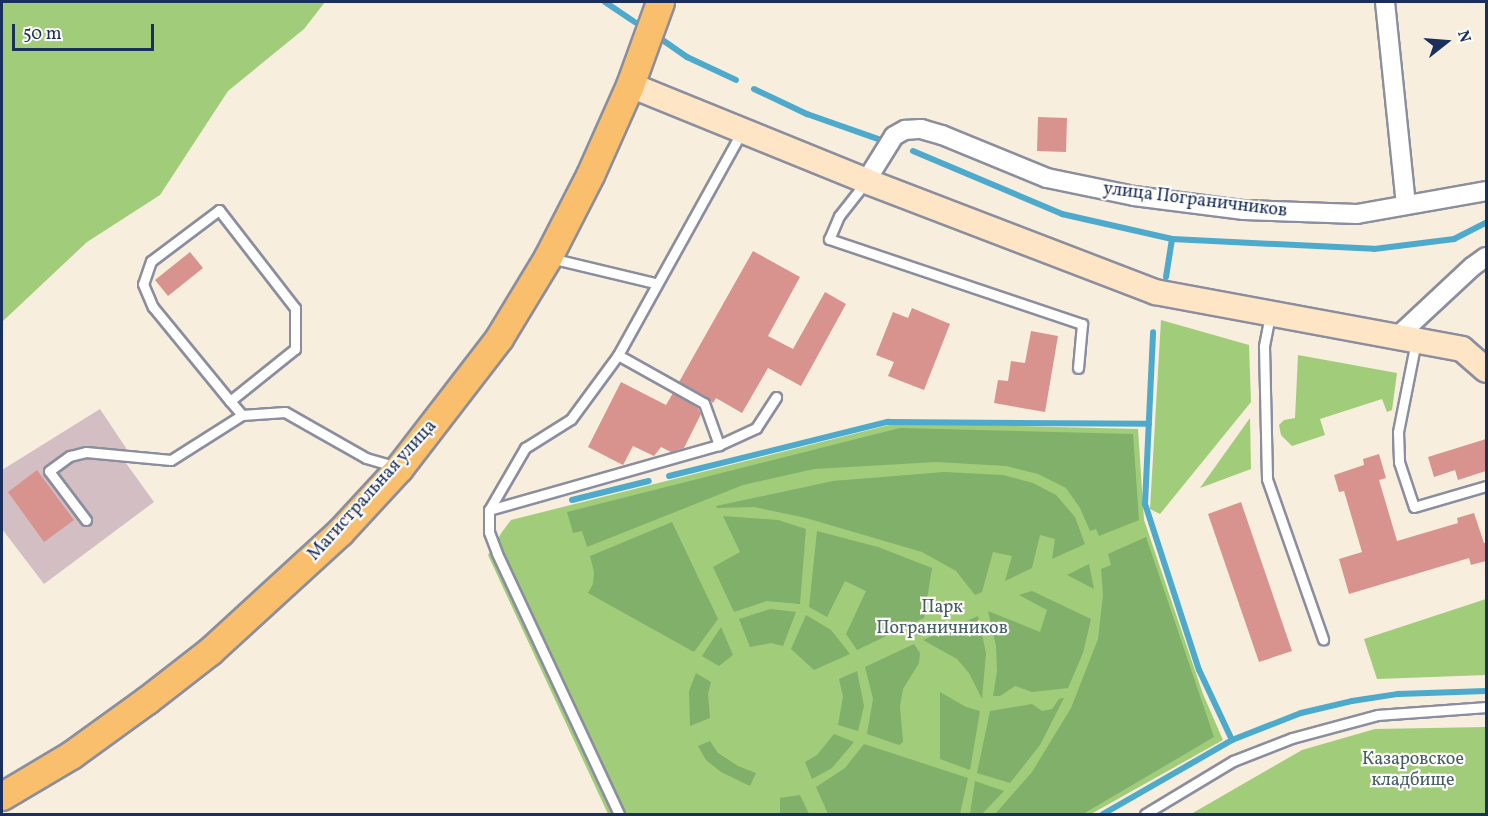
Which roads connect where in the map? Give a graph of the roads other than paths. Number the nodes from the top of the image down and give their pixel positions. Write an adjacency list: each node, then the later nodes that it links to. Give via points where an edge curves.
1 (660, 2): 3 (main road, Магистральная улица)
2 (1385, 2): 7 (street)
3 (630, 85): 4 (street); 9 (main road, Магистральная улица)
4 (743, 129): 5 (street); 10 (lane)
5 (866, 181): 7 (street, улица Пограничников, via 894,136 904,130 921,129 1047,178 1134,196 1300,214 1357,214); 11 (street, via 1155,292); 14 (lane, улица Пограничников, via 839,216 829,239 1082,324)
6 (1486, 191): 7 (street, улица Пограничников)
7 (1407, 204)
8 (1486, 257): 12 (street, via 1472,267)
9 (548, 258): 10 (lane); 20 (main road, Магистральная улица, via 500,338)
10 (655, 283): 13 (lane)
11 (1270, 313): 12 (street); 24 (lane, via 1264,346 1267,479)
12 (1408, 338): 15 (street, via 1462,349); 21 (lane, via 1398,432 1399,462 1414,507)
13 (618, 355): 19 (lane, via 704,404); 22 (lane, via 571,419 525,448)
14 (1078, 368)
15 (1486, 370)
16 (776, 397): 19 (lane, via 756,428)
17 (230, 400): 17 (lane, via 153,307 143,284 151,261 219,210 294,308 295,349); 18 (lane)
18 (242, 415): 20 (lane, via 285,412 366,458); 23 (lane, via 171,459 86,452 69,456 49,471)
19 (719, 445): 22 (lane)
20 (399, 468): 26 (main road, Магистральная улица, via 332,539 210,651 71,755)
21 (1486, 486)
22 (489, 510): 27 (lane, via 489,532 497,553)
23 (86, 520)
24 (1323, 639)
25 (1486, 707): 28 (lane, via 1378,715 1292,738 1233,761)
26 (2, 796)
27 (619, 814)
28 (1145, 814)

